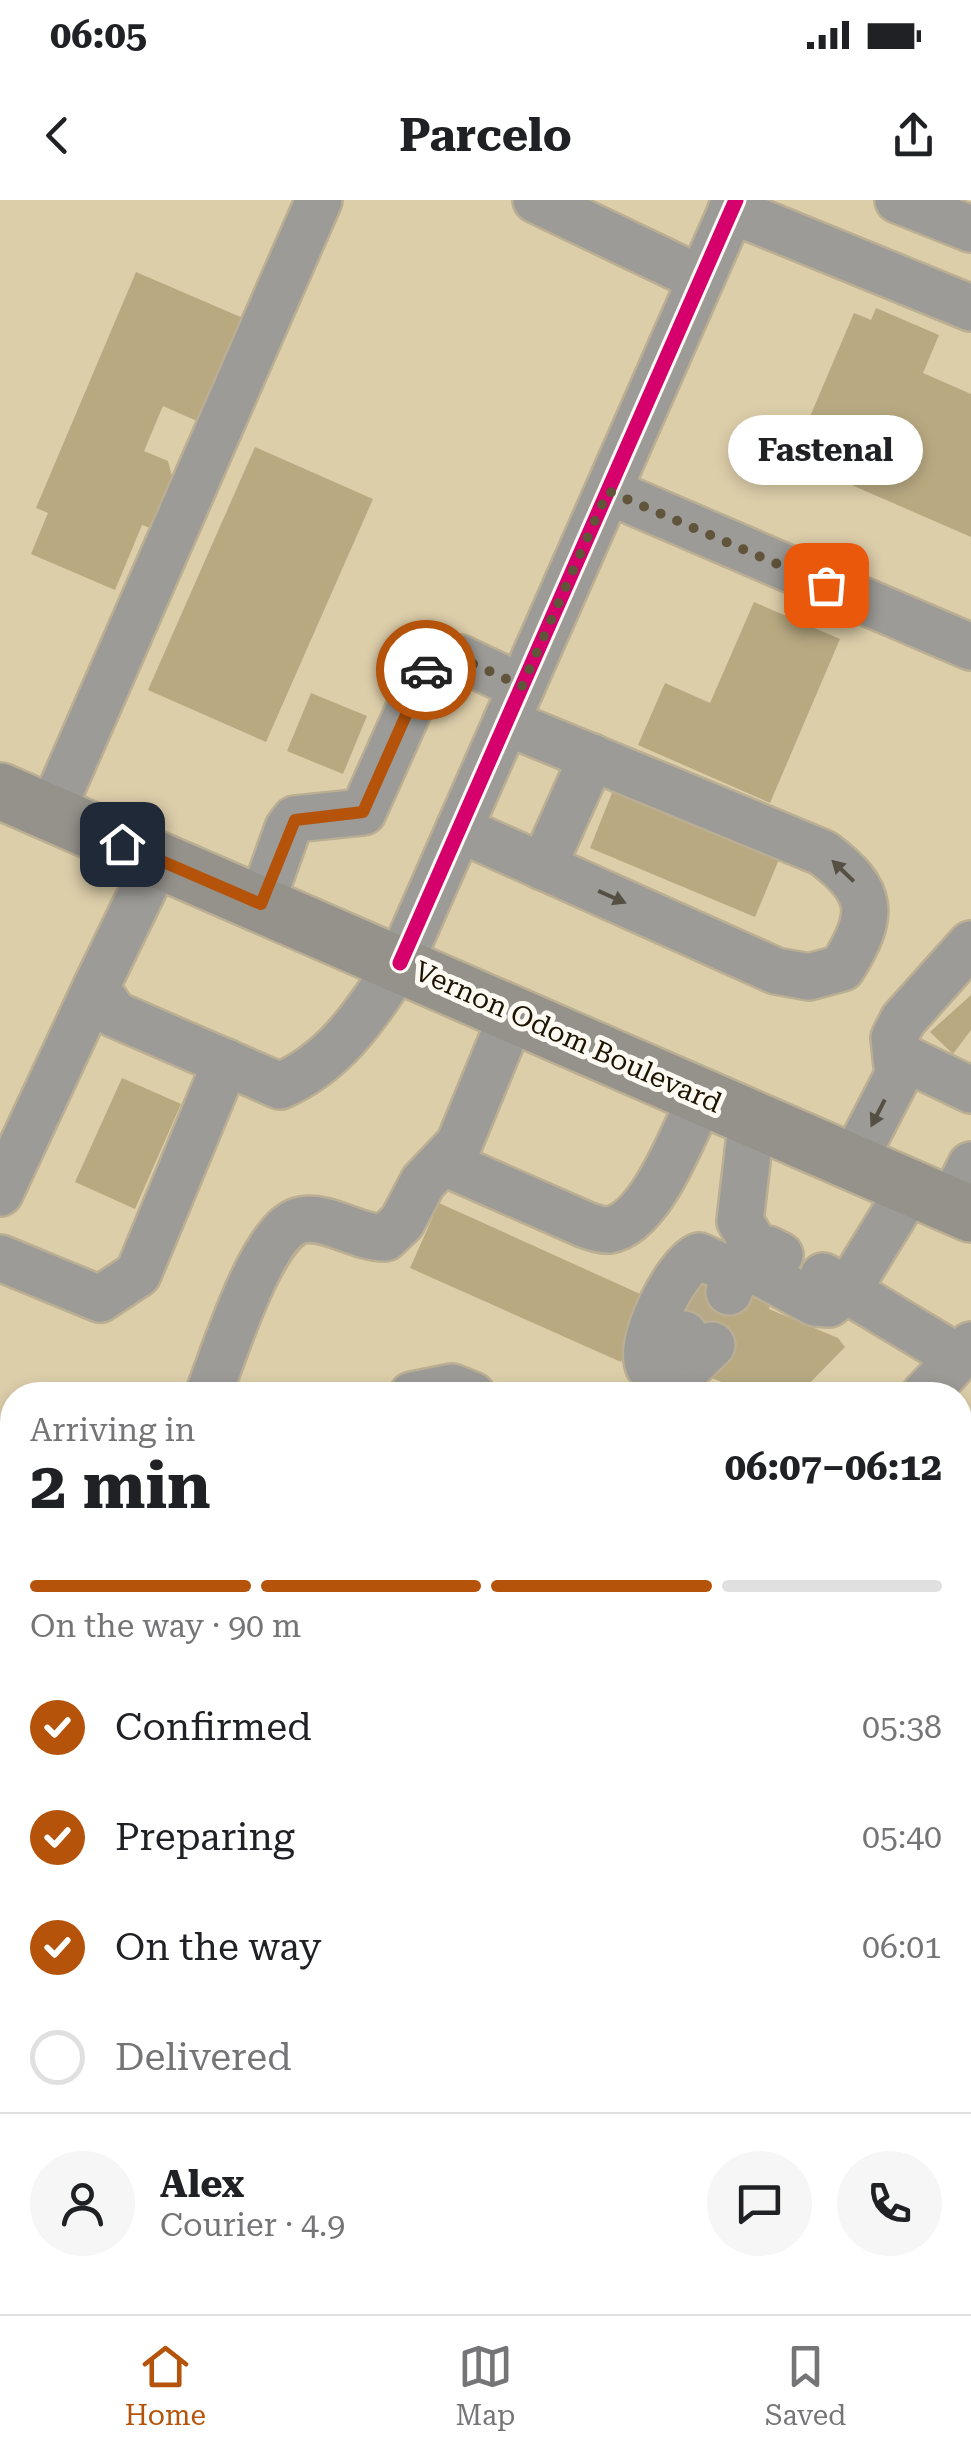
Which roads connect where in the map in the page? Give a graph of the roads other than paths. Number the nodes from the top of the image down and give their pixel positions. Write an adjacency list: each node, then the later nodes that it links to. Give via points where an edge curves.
1 (319, 200): 13 (street)
2 (536, 200): 6 (street)
3 (898, 200): 5 (street)
4 (733, 205): 6 (street); 7 (street)
5 (971, 229)
6 (700, 279): 8 (street)
7 (971, 308)
8 (608, 491): 9 (street); 10 (street)
9 (971, 647)
10 (514, 704): 11 (street); 14 (street); 17 (street, via 460,658 436,658 363,812 295,820)
11 (592, 758): 16 (street); 16 (street, one-way to 11, via 793,974 842,968 865,931 866,899 849,872 824,853)
12 (0, 791): 13 (main road, Vernon Odom Boulevard)
13 (51, 813): 15 (main road, Vernon Odom Boulevard)
14 (459, 829): 16 (street); 19 (street)
15 (158, 859): 17 (main road, Vernon Odom Boulevard); 20 (street)
16 (543, 866)
17 (261, 904): 19 (main road, Vernon Odom Boulevard)
18 (971, 944): 22 (street, via 903,1020 894,1038)
19 (400, 964): 21 (main road, Vernon Odom Boulevard); 23 (street, via 350,1037 307,1074 280,1086)
20 (96, 987): 23 (street, via 114,1014); 29 (street)
21 (513, 1014): 25 (main road, Vernon Odom Boulevard); 28 (street)
22 (898, 1054): 24 (street); 27 (street, one-way to 27, via 898,1075)
23 (226, 1062): 31 (street, via 138,1274 100,1300)
24 (971, 1090)
25 (702, 1096): 26 (main road, Vernon Odom Boulevard); 28 (street, via 652,1198 636,1217 609,1230)
26 (752, 1118): 27 (main road, Vernon Odom Boulevard); 32 (street)
27 (854, 1162): 30 (main road, Vernon Odom Boulevard)
28 (445, 1163): 36 (street, via 423,1182 402,1222 385,1238 300,1220 280,1234 264,1257)
29 (0, 1192)
30 (951, 1193): 33 (street)
31 (0, 1258)
32 (741, 1260): 33 (street); 35 (street, via 699,1256 678,1271 647,1358 650,1370)
33 (838, 1283): 34 (street)
34 (965, 1352): 37 (street)
35 (691, 1366)
36 (213, 1382)
37 (936, 1382)

